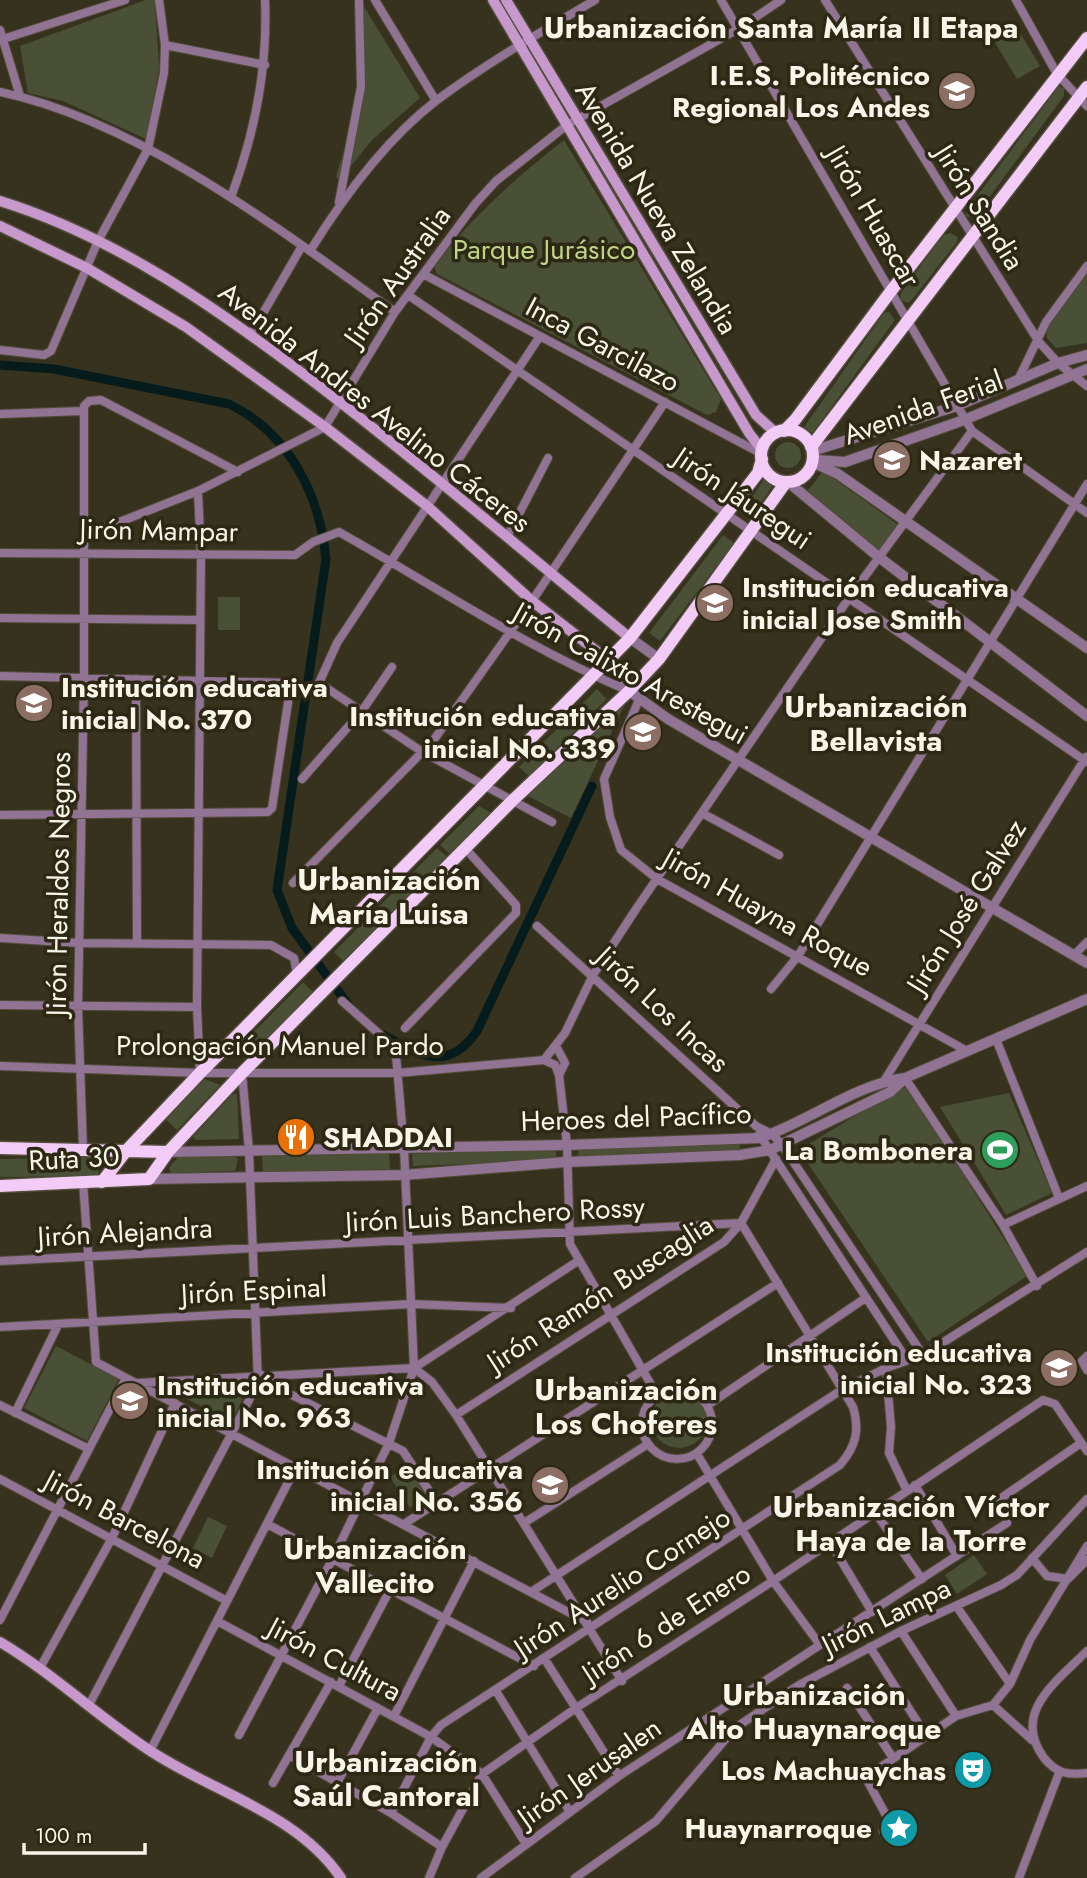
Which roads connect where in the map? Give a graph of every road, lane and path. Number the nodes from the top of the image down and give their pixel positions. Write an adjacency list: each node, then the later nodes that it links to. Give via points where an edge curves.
1 (125, 0): 16 (street)
2 (159, 0): 18 (street)
3 (265, 0): 19 (street)
4 (359, 0): 30 (street, via 361,88)
5 (375, 0): 24 (street)
6 (493, 0): 17 (main road, Avenida Nueva Zelandia)
7 (506, 0): 17 (main road, Avenida Nueva Zelandia)
8 (595, 0): 17 (street)
9 (720, 0): 13 (street, Jirón Huascar)
10 (781, 0): 13 (street, Jirón Australia)
11 (825, 0): 32 (street, Jirón Sandia)
12 (1016, 0): 20 (street)
13 (738, 29): 26 (street, Jirón Australia); 41 (street, Jirón Huascar)
14 (0, 30): 16 (street)
15 (1087, 38): 20 (highway)
16 (1, 40): 23 (street)
17 (524, 42): 24 (street); 26 (main road, Avenida Nueva Zelandia)
18 (165, 45): 19 (street); 27 (street, via 160,102)
19 (265, 65): 28 (street, via 247,155)
20 (1057, 74): 25 (street); 32 (highway)
21 (1087, 88): 25 (highway)
22 (0, 92): 23 (street)
23 (20, 96): 27 (street)
24 (436, 101): 30 (street, via 393,141)
25 (1082, 103): 34 (highway)
26 (572, 122): 31 (main road, Avenida Nueva Zelandia); 40 (street, Jirón Australia, via 496,181)
27 (148, 149): 28 (street); 35 (street)
28 (232, 197): 36 (street)
29 (0, 201): 35 (main road, Avenida Andres Avelino Cáceres, via 46,215)
30 (338, 204): 37 (street)
31 (624, 210): 64 (main road, Avenida Nueva Zelandia, via 756,415); 66 (main road, Avenida Nueva Zelandia)
32 (954, 210): 34 (street, Jirón Sandia); 41 (highway)
33 (0, 226): 39 (main road, Avenida Andres Avelino Cáceres)
34 (973, 238): 44 (highway); 47 (street, Jirón Sandia)
35 (98, 241): 39 (street); 45 (main road, Avenida Andres Avelino Cáceres, via 179,286)
36 (302, 246): 37 (street); 45 (street)
37 (310, 251): 43 (street)
38 (1087, 267): 47 (street, via 1046,322)
39 (87, 268): 48 (street, via 48,354); 62 (main road, Avenida Andres Avelino Cáceres, via 186,327)
40 (423, 274): 42 (street, Jirón Australia); 46 (street, Inca Garcilazo)
41 (891, 291): 44 (street, Jirón Huascar); 64 (highway, via 795,420)
42 (408, 295): 43 (street, Jirón Australia); 52 (street, Jirón Jáuregui)
43 (395, 312): 56 (street, Jirón Australia)
44 (909, 320): 58 (street, Jirón Huascar); 67 (highway)
45 (251, 334): 56 (main road, Avenida Andres Avelino Cáceres)
46 (540, 336): 52 (street); 57 (street, Inca Garcilazo)
47 (1039, 341): 50 (street, Jirón Sandia); 54 (street)
48 (0, 350)
49 (1087, 355): 50 (street, Avenida Ferial)
50 (1058, 363): 53 (street, Jirón Sandia); 54 (street, Avenida Ferial)
51 (1087, 369): 53 (street, Avenida Ferial)
52 (517, 370): 65 (street, Jirón Jáuregui); 70 (street)
53 (1070, 374): 55 (street, Jirón Sandia); 61 (street, Avenida Ferial)
54 (1018, 380): 58 (street, Avenida Ferial)
55 (1087, 386)
56 (341, 402): 62 (street, Jirón Australia); 70 (main road, Avenida Andres Avelino Cáceres)
57 (665, 402): 65 (street); 66 (street, Inca Garcilazo)
58 (957, 406): 61 (street, Jirón Huascar); 67 (street, Avenida Ferial)
59 (82, 411): 60 (street); 69 (street, via 89,401 101,400); 81 (street, Jirón Heraldos Negros)
60 (0, 414)
61 (964, 420): 63 (street, Jirón Huascar); 67 (street, Avenida Ferial, via 845,462)
62 (325, 427): 69 (street); 75 (main road, Avenida Andres Avelino Cáceres)
63 (972, 431): 74 (street, Jirón Huascar); 78 (street)
64 (780, 432): 66 (highway); 67 (highway, via 800,434)
65 (634, 450): 77 (street, Jirón Jáuregui); 88 (street)
66 (762, 454): 71 (highway, via 769,474); 77 (highway, via 758,473)
67 (812, 455): 71 (highway, via 804,476); 78 (street)
68 (548, 458): 82 (street)
69 (238, 472): 73 (street)
70 (443, 482): 75 (street); 82 (main road, Avenida Andres Avelino Cáceres)
71 (787, 482): 79 (highway); 86 (street)
72 (1087, 484): 74 (street)
73 (198, 491): 81 (street); 85 (street)
74 (1074, 504): 76 (street, Jirón Huascar); 90 (street)
75 (426, 506): 87 (street); 91 (main road, Avenida Andres Avelino Cáceres)
76 (1087, 513)
77 (726, 514): 79 (street, Jirón Jáuregui); 96 (highway)
78 (905, 523): 86 (street); 90 (street)
79 (752, 531): 89 (street, Jirón Jáuregui); 99 (highway)
80 (334, 533): 85 (street, Jirón Mampar, via 295,555); 87 (street, Jirón Calixto Arestegui)
81 (84, 536): 83 (street, Jirón Heraldos Negros)
82 (507, 537): 88 (main road, Avenida Andres Avelino Cáceres)
83 (83, 552): 84 (street, Jirón Mampar); 85 (street, Jirón Mampar); 93 (street, Jirón Heraldos Negros)
84 (0, 553)
85 (201, 554): 94 (street)
86 (880, 558): 89 (street); 97 (street)
87 (390, 561): 95 (street, Jirón Calixto Arestegui); 109 (street, via 319,679 322,688)
88 (549, 572): 91 (street); 96 (main road, Avenida Andres Avelino Cáceres)
89 (849, 598): 107 (street, Jirón Jáuregui); 112 (street)
90 (1018, 600): 97 (street); 98 (street)
91 (533, 601): 95 (street); 100 (main road, Avenida Andres Avelino Cáceres)
92 (0, 618): 93 (street)
93 (83, 619): 94 (street); 104 (street, Jirón Heraldos Negros)
94 (199, 620): 106 (street)
95 (510, 632): 103 (street, Jirón Calixto Arestegui); 111 (street, via 433,741)
96 (631, 638): 99 (street); 100 (highway)
97 (991, 644): 107 (street); 110 (street)
98 (1087, 648)
99 (659, 659): 108 (highway)
100 (608, 660): 103 (highway); 108 (street)
101 (392, 667): 109 (street)
102 (0, 676): 104 (street)
103 (593, 676): 108 (street, Jirón Calixto Arestegui); 115 (highway)
104 (84, 678): 105 (street); 121 (street, Jirón Heraldos Negros)
105 (136, 679): 106 (street); 118 (street)
106 (200, 681): 119 (street); 119 (street, via 291,683 272,808 265,813)
107 (969, 681): 113 (street, Jirón Jáuregui); 123 (street)
108 (634, 696): 112 (street, Jirón Calixto Arestegui); 116 (highway); 126 (street, Jirón Huayna Roque, via 605,770 610,817 621,849)
109 (362, 711): 111 (street); 114 (street)
110 (1087, 716)
111 (421, 751): 115 (street); 127 (street)
112 (739, 759): 117 (street); 123 (street, Jirón Calixto Arestegui)
113 (1086, 759): 128 (street, Jirón José Galvez)
114 (302, 779)
115 (483, 785): 116 (street); 138 (highway)
116 (512, 800): 122 (street); 124 (highway)
117 (702, 813): 125 (street); 126 (street)
118 (135, 814): 119 (street); 121 (street); 131 (street)
119 (200, 814): 134 (street)
120 (0, 815): 121 (street)
121 (81, 815): 133 (street, Jirón Heraldos Negros)
122 (552, 822)
123 (869, 836): 128 (street, Jirón Calixto Arestegui); 136 (street)
124 (465, 848): 147 (street, via 517,910); 155 (highway)
125 (779, 855)
126 (657, 879): 136 (street, Jirón Huayna Roque); 139 (street)
127 (293, 883)
128 (992, 908): 135 (street, Jirón Calixto Arestegui); 146 (street, Jirón José Galvez)
129 (537, 926): 139 (street, Jirón Los Incas)
130 (0, 938): 133 (street)
131 (136, 942): 133 (street); 134 (street)
132 (1087, 942): 135 (street)
133 (79, 943): 144 (street, Jirón Heraldos Negros)
134 (198, 946): 138 (street, via 279,947 294,958); 145 (street)
135 (1074, 955): 137 (street, Jirón Calixto Arestegui)
136 (798, 956): 140 (street); 146 (street, Jirón Huayna Roque)
137 (1087, 963)
138 (300, 972): 154 (highway)
139 (593, 975): 149 (street); 160 (street, Jirón Los Incas)
140 (771, 989)
141 (1087, 999): 148 (street)
142 (342, 1001): 156 (street, via 394,1047)
143 (0, 1005): 144 (street)
144 (78, 1007): 145 (street); 153 (street, Jirón Heraldos Negros)
145 (197, 1007): 154 (street)
146 (920, 1023): 150 (street, Jirón Huayna Roque); 159 (street, Jirón José Galvez)
147 (405, 1028)
148 (996, 1039): 150 (street); 180 (street)
149 (556, 1046): 151 (street); 157 (street, via 565,1063)
150 (967, 1051): 158 (street)
151 (544, 1060): 156 (street, Prolongación Manuel Pardo); 157 (street, via 555,1065)
152 (0, 1066): 153 (street, Prolongación Manuel Pardo)
153 (79, 1067): 154 (street, Prolongación Manuel Pardo); 167 (street, Jirón Heraldos Negros)
154 (200, 1073): 155 (street, Prolongación Manuel Pardo); 168 (highway)
155 (242, 1073): 156 (street, Prolongación Manuel Pardo); 169 (street); 170 (highway)
156 (398, 1073): 166 (street)
157 (559, 1075): 163 (street)
158 (905, 1078): 159 (street, Heroes del Pacífico); 164 (street, Heroes del Pacífico, via 890,1092); 182 (street)
159 (884, 1081): 161 (street, Heroes del Pacífico)
160 (756, 1126): 161 (street); 162 (street)
161 (772, 1134): 162 (street, Heroes del Pacífico); 164 (street)
162 (760, 1138): 163 (street, Heroes del Pacífico); 171 (street)
163 (567, 1145): 166 (street, Heroes del Pacífico); 172 (street)
164 (782, 1145): 171 (street, Heroes del Pacífico); 201 (street)
165 (0, 1148): 167 (highway, Ruta 30)
166 (404, 1148): 169 (street, Heroes del Pacífico); 173 (street)
167 (83, 1149): 168 (highway, Ruta 30)
168 (126, 1150): 170 (highway, Heroes del Pacífico); 177 (highway)
169 (249, 1151): 170 (street, Heroes del Pacífico); 174 (street)
170 (168, 1152): 175 (highway)
171 (773, 1155): 172 (street, Heroes del Pacífico); 181 (street, Jirón Ramón Buscaglia); 192 (street)
172 (566, 1163): 173 (street, Heroes del Pacífico); 183 (street)
173 (403, 1175): 174 (street, Heroes del Pacífico); 184 (street)
174 (250, 1176): 175 (street, Heroes del Pacífico); 185 (street)
175 (149, 1179): 177 (highway, Ruta 30)
176 (83, 1182): 177 (highway, Ruta 30); 179 (highway, Ruta 30); 187 (street)
177 (102, 1182)
178 (1087, 1185): 180 (street)
179 (0, 1186)
180 (1059, 1198): 182 (street)
181 (741, 1223): 183 (street, Jirón Luis Banchero Rossy); 190 (street, Jirón Aurelio Cornejo); 196 (street, Jirón Ramón Buscaglia, via 724,1242)
182 (1003, 1225): 191 (street)
183 (569, 1233): 184 (street, Jirón Luis Banchero Rossy); 189 (street)
184 (406, 1242): 185 (street, Jirón Luis Banchero Rossy); 193 (street)
185 (252, 1248): 187 (street, Jirón Alejandra); 195 (street)
186 (1087, 1252): 191 (street)
187 (89, 1255): 188 (street, Jirón Alejandra); 197 (street)
188 (0, 1261)
189 (578, 1261): 194 (street); 196 (street)
190 (778, 1283): 200 (street, Jirón Aurelio Cornejo); 206 (street)
191 (1037, 1286): 201 (street)
192 (864, 1299): 200 (street); 203 (street)
193 (411, 1304): 194 (street, Jirón Espinal); 195 (street, Jirón Espinal); 204 (street)
194 (511, 1308): 204 (street)
195 (255, 1312): 197 (street, Jirón Espinal); 208 (street)
196 (612, 1314): 206 (street); 217 (street, Jirón Ramón Buscaglia)
197 (93, 1323): 198 (street, Jirón Espinal); 209 (street, via 96,1362)
198 (58, 1325): 199 (street, Jirón Espinal); 216 (street)
199 (0, 1327)
200 (812, 1335): 211 (street, Jirón Aurelio Cornejo); 215 (street)
201 (923, 1355): 203 (street)
202 (1084, 1359): 207 (street)
203 (907, 1360): 205 (street)
204 (414, 1368): 208 (street); 217 (street, via 432,1382); 219 (street)
205 (886, 1368): 211 (street); 229 (street, via 889,1453)
206 (644, 1369): 212 (street); 225 (street)
207 (1087, 1370)
208 (260, 1374): 210 (street); 218 (street); 219 (street, via 280,1389)
209 (126, 1378): 210 (street); 222 (street)
210 (137, 1383): 213 (street)
211 (843, 1390): 226 (street); 240 (street, Jirón Aurelio Cornejo, via 858,1423 852,1451 840,1465)
212 (657, 1395): 215 (street, via 679,1388 700,1396); 220 (street, via 642,1418)
213 (175, 1403): 218 (street); 241 (street)
214 (0, 1405): 216 (street)
215 (708, 1405): 223 (street, via 712,1432)
216 (15, 1413): 222 (street)
217 (456, 1415): 225 (street)
218 (233, 1433): 224 (street); 249 (street)
219 (389, 1443): 231 (street); 232 (street, via 403,1451)
220 (648, 1444): 223 (street, via 670,1459); 236 (street)
221 (1084, 1447): 228 (street, Jirón 6 de Enero, via 1055,1404 1043,1400); 233 (street)
222 (89, 1450): 234 (street)
223 (697, 1454): 226 (street)
224 (296, 1467): 231 (street); 238 (street)
225 (490, 1468): 232 (street); 236 (street)
226 (710, 1476): 240 (street); 250 (street)
227 (0, 1479): 234 (street, Jirón Barcelona)
228 (915, 1485): 229 (street, Jirón 6 de Enero); 244 (street)
229 (907, 1491): 235 (street, Jirón 6 de Enero)
230 (1087, 1499): 246 (street, Jirón Lampa)
231 (361, 1501): 239 (street); 245 (street)
232 (437, 1503): 239 (street)
233 (994, 1503)
234 (58, 1508): 241 (street, Jirón Barcelona); 260 (street)
235 (876, 1512): 242 (street, Jirón 6 de Enero); 251 (street)
236 (524, 1522): 250 (street)
237 (1007, 1523): 244 (street, Jirón Jerusalen)
238 (267, 1524): 245 (street); 256 (street)
239 (404, 1524): 248 (street)
240 (743, 1531): 253 (street); 262 (street, Jirón Aurelio Cornejo)
241 (112, 1538): 249 (street, Jirón Barcelona); 270 (street)
242 (830, 1542): 253 (street, Jirón 6 de Enero); 258 (street)
243 (1087, 1546): 252 (street)
244 (957, 1556): 251 (street, Jirón Jerusalen)
245 (333, 1558): 254 (street); 268 (street)
246 (1032, 1558): 252 (street, via 1044,1574); 257 (street, Jirón Lampa, via 1001,1585)
247 (1087, 1560): 252 (street)
248 (474, 1561): 255 (street); 259 (street)
249 (164, 1567): 256 (street, Jirón Barcelona); 277 (street)
250 (557, 1576): 255 (street); 262 (street)
251 (922, 1579): 258 (street, Jirón Jerusalen)
252 (1069, 1579): 274 (street, via 1030,1640)
253 (773, 1581): 265 (street); 272 (street, Jirón 6 de Enero)
254 (391, 1588): 259 (street); 273 (street)
255 (531, 1591): 262 (street)
256 (227, 1601): 261 (street)
257 (957, 1607): 263 (street, Jirón Lampa); 274 (street)
258 (872, 1612): 265 (street, Jirón Jerusalen)
259 (444, 1617): 271 (street); 281 (street)
260 (0, 1620)
261 (217, 1621): 268 (street, Jirón Cultura); 288 (street)
262 (589, 1625): 269 (street, Jirón Aurelio Cornejo); 272 (street)
263 (901, 1631): 266 (street, Jirón Lampa); 282 (street)
264 (0, 1642): 270 (main road)
265 (820, 1645): 294 (street, Jirón Jerusalen)
266 (870, 1647): 283 (street); 305 (street, Jirón Lampa, via 799,1685 735,1728 656,1821)
267 (1087, 1651): 286 (street, via 1035,1708)
268 (281, 1655): 273 (street, Jirón Cultura); 284 (street)
269 (544, 1658): 271 (street, Jirón Aurelio Cornejo); 280 (street)
270 (41, 1666): 277 (main road)
271 (534, 1666): 276 (street, Jirón Aurelio Cornejo)
272 (622, 1681): 280 (street, Jirón 6 de Enero)
273 (335, 1684): 279 (street, Jirón Cultura); 289 (street)
274 (1010, 1684): 278 (street)
275 (847, 1688): 290 (street)
276 (496, 1691): 285 (street, Jirón Aurelio Cornejo, via 441,1725); 287 (street)
277 (89, 1705): 288 (main road)
278 (993, 1705): 282 (street); 286 (street)
279 (378, 1708): 281 (street, Jirón Cultura); 296 (street)
280 (576, 1708): 287 (street, Jirón 6 de Enero); 294 (street)
281 (394, 1716): 285 (street, Jirón Cultura)
282 (956, 1716): 283 (street)
283 (925, 1734): 290 (street)
284 (239, 1735)
285 (431, 1737): 293 (street, Jirón Cultura); 298 (street, Jirón Aurelio Cornejo)
286 (1032, 1740): 291 (street)
287 (527, 1741): 293 (street, Jirón 6 de Enero); 297 (street)
288 (150, 1751): 302 (main road, via 279,1819 323,1854)
289 (289, 1755): 295 (street); 296 (street)
290 (893, 1758): 299 (street, via 867,1780 887,1817)
291 (1059, 1773): 292 (street); 306 (street)
292 (1087, 1773)
293 (482, 1774): 300 (street); 301 (street, Jirón 6 de Enero)
294 (619, 1776): 297 (street, Jirón Jerusalen)
295 (273, 1783)
296 (338, 1783): 298 (street)
297 (569, 1812): 300 (street, Jirón Jerusalen)
298 (391, 1813): 301 (street)
299 (883, 1831)
300 (526, 1844): 304 (street, Jirón Jerusalen)
301 (442, 1847): 303 (street, Jirón 6 de Enero)
302 (341, 1878)
303 (429, 1878)
304 (481, 1878)
305 (575, 1878)
306 (1019, 1878)

